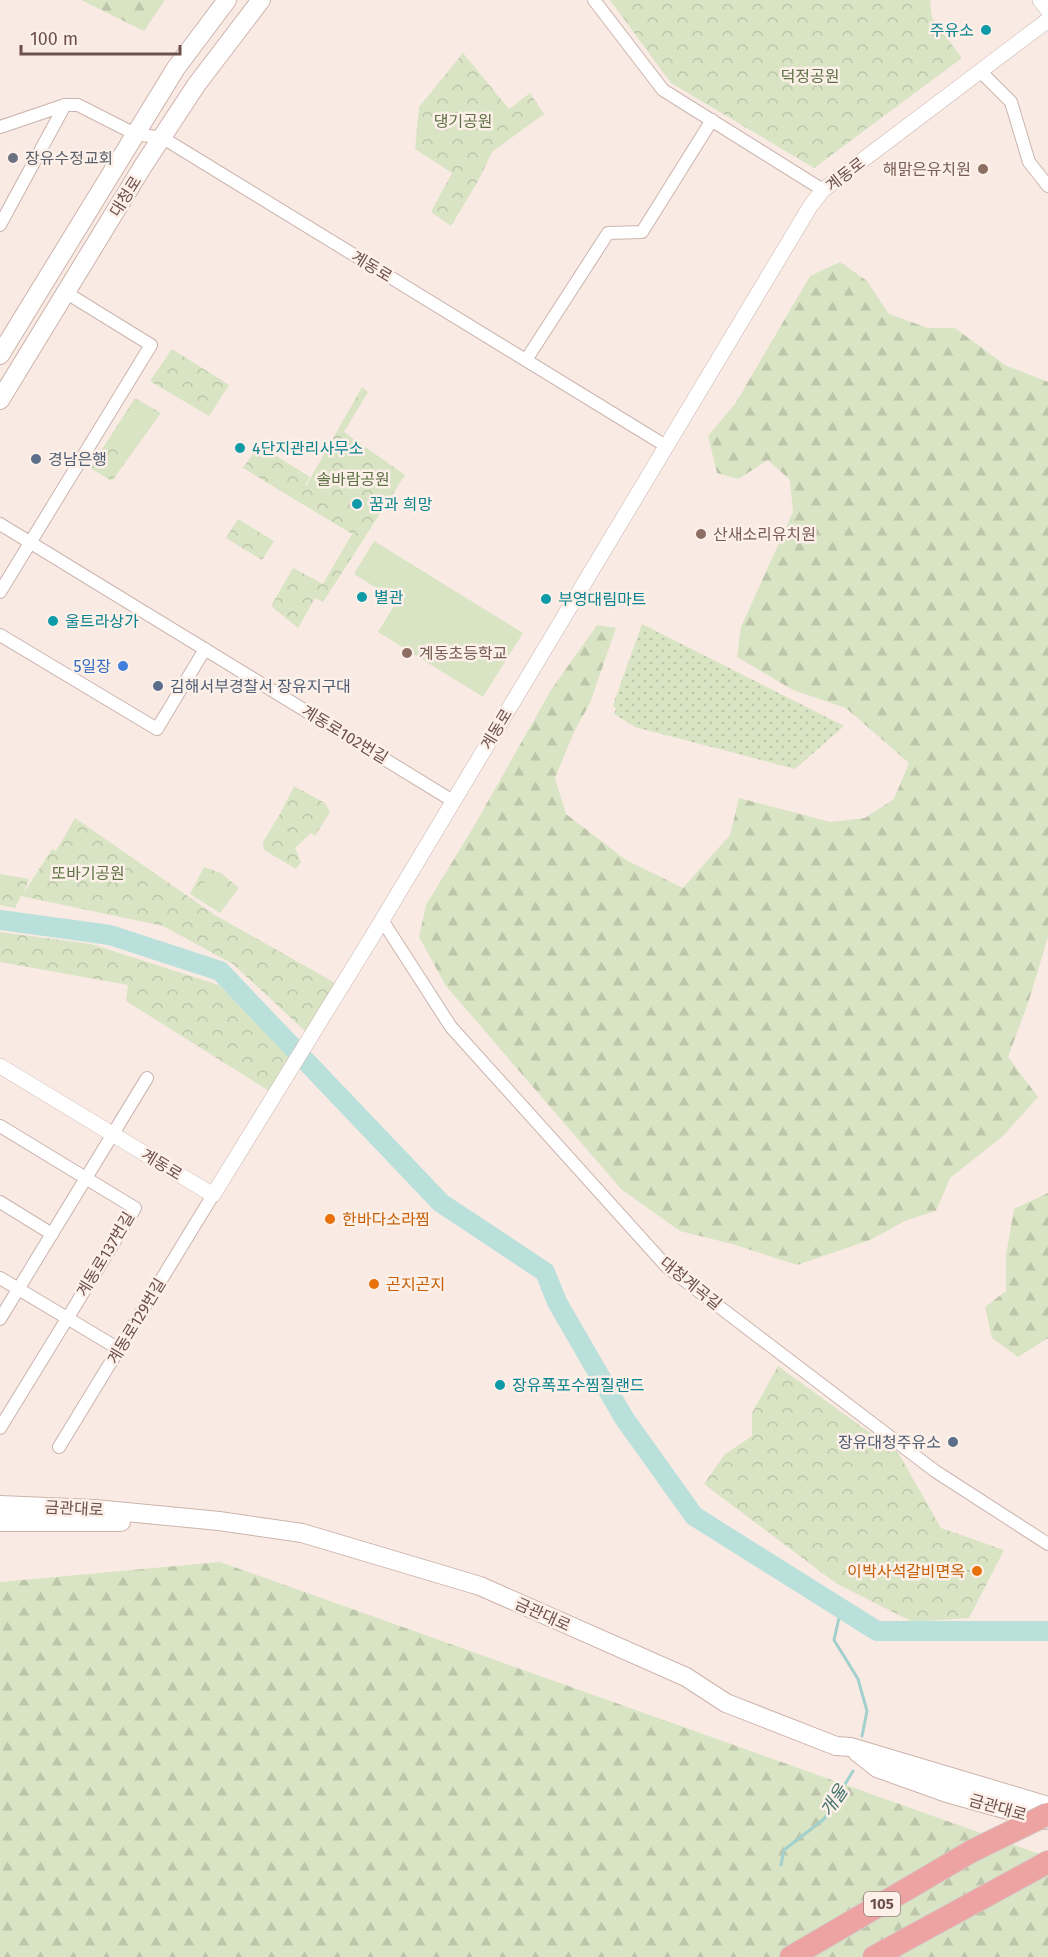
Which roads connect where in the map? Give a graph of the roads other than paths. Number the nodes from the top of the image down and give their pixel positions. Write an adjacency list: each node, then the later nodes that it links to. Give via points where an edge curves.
1 (227, 0): 11 (main road, 대청로, via 176,68)
2 (261, 0): 12 (main road, 대청로)
3 (594, 0): 9 (street, via 663,90)
4 (1040, 0): 5 (street)
5 (1048, 10)
6 (1048, 20): 7 (street, 계동로)
7 (980, 71): 13 (street, via 1011,102 1029,162); 14 (street, 계동로)
8 (65, 105): 10 (street); 11 (street, 계동로, via 78,105); 15 (street)
9 (712, 120): 14 (street); 18 (street, via 642,232 608,234)
10 (0, 128)
11 (135, 134): 12 (street, 계동로); 17 (main road, 대청로)
12 (163, 138): 16 (main road, 대청로); 18 (street, 계동로)
13 (1048, 186)
14 (823, 190): 20 (street, 계동로)
15 (0, 225)
16 (65, 292): 19 (main road, 대청로); 22 (street, via 151,345)
17 (0, 355)
18 (526, 360): 20 (street, 계동로)
19 (0, 400)
20 (666, 446): 26 (street, 계동로)
21 (0, 524): 22 (street, 계동로102번길)
22 (30, 543): 23 (street); 25 (street, 계동로102번길)
23 (0, 592)
24 (0, 635): 25 (street, via 158,729)
25 (205, 649): 26 (street, 계동로102번길)
26 (453, 801): 27 (street, 계동로)
27 (382, 920): 33 (street, 계동로); 44 (street, 대청계곡길, via 451,1027 667,1267 935,1471)
28 (0, 1066): 31 (street, 계동로)
29 (147, 1078): 31 (street)
30 (0, 1126): 32 (street, 계동로137번길)
31 (113, 1134): 32 (street); 33 (street, 계동로)
32 (86, 1179): 35 (street); 38 (street, 계동로137번길, via 135,1208)
33 (213, 1195): 40 (street, 계동로129번길)
34 (0, 1202): 35 (street)
35 (52, 1234): 37 (street)
36 (0, 1278): 37 (street)
37 (18, 1289): 38 (street); 39 (street)
38 (66, 1318): 40 (street); 41 (street)
39 (0, 1319)
40 (119, 1350): 42 (street, 계동로129번길)
41 (0, 1428)
42 (59, 1447)
43 (1, 1509): 45 (main road, 금관대로, via 95,1509 302,1533 480,1586 686,1677 726,1702 836,1746)
44 (1048, 1544)
45 (851, 1747): 46 (main road, 금관대로); 48 (main road, 금관대로, via 877,1768)
46 (1048, 1806)
47 (1048, 1814): 50 (highway, 105, bridge, via 972,1851)
48 (1048, 1822)
49 (1045, 1863): 51 (highway, 105)
50 (791, 1957)
51 (874, 1957)

